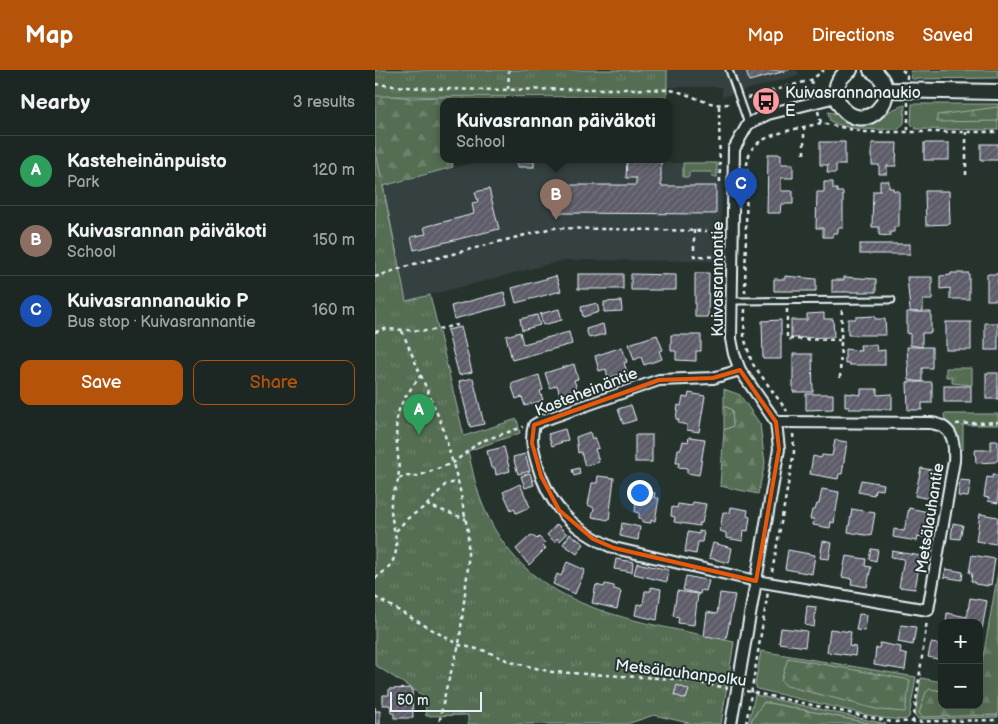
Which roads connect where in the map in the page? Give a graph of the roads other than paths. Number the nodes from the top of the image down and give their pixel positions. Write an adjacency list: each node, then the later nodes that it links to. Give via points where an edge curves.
1 (729, 70): 7 (lane)
2 (850, 70): 6 (street, via 839,81)
3 (874, 71): 4 (street, via 881,77)
4 (886, 90): 5 (street); 6 (street, via 881,106 868,116 851,116)
5 (998, 92)
6 (836, 96): 7 (street, via 768,114)
7 (748, 124): 8 (street, Kuivasrannantie, via 734,149)
8 (731, 300): 9 (lane); 10 (street, Kuivasrannantie, via 731,339)
9 (892, 300)
10 (740, 370): 11 (street, Kuivasrannantie); 12 (street, Kasteheinäntie, via 713,378 659,380 541,421 534,425 532,444 545,487 559,510 593,539 614,548)
11 (776, 422): 12 (street, Kuivasrannantie, via 777,467); 12 (street, Metsälauhantie, via 931,423 945,427 954,440 953,461 928,610)
12 (756, 580): 13 (street, Kuivasrannantie)
13 (731, 724)

